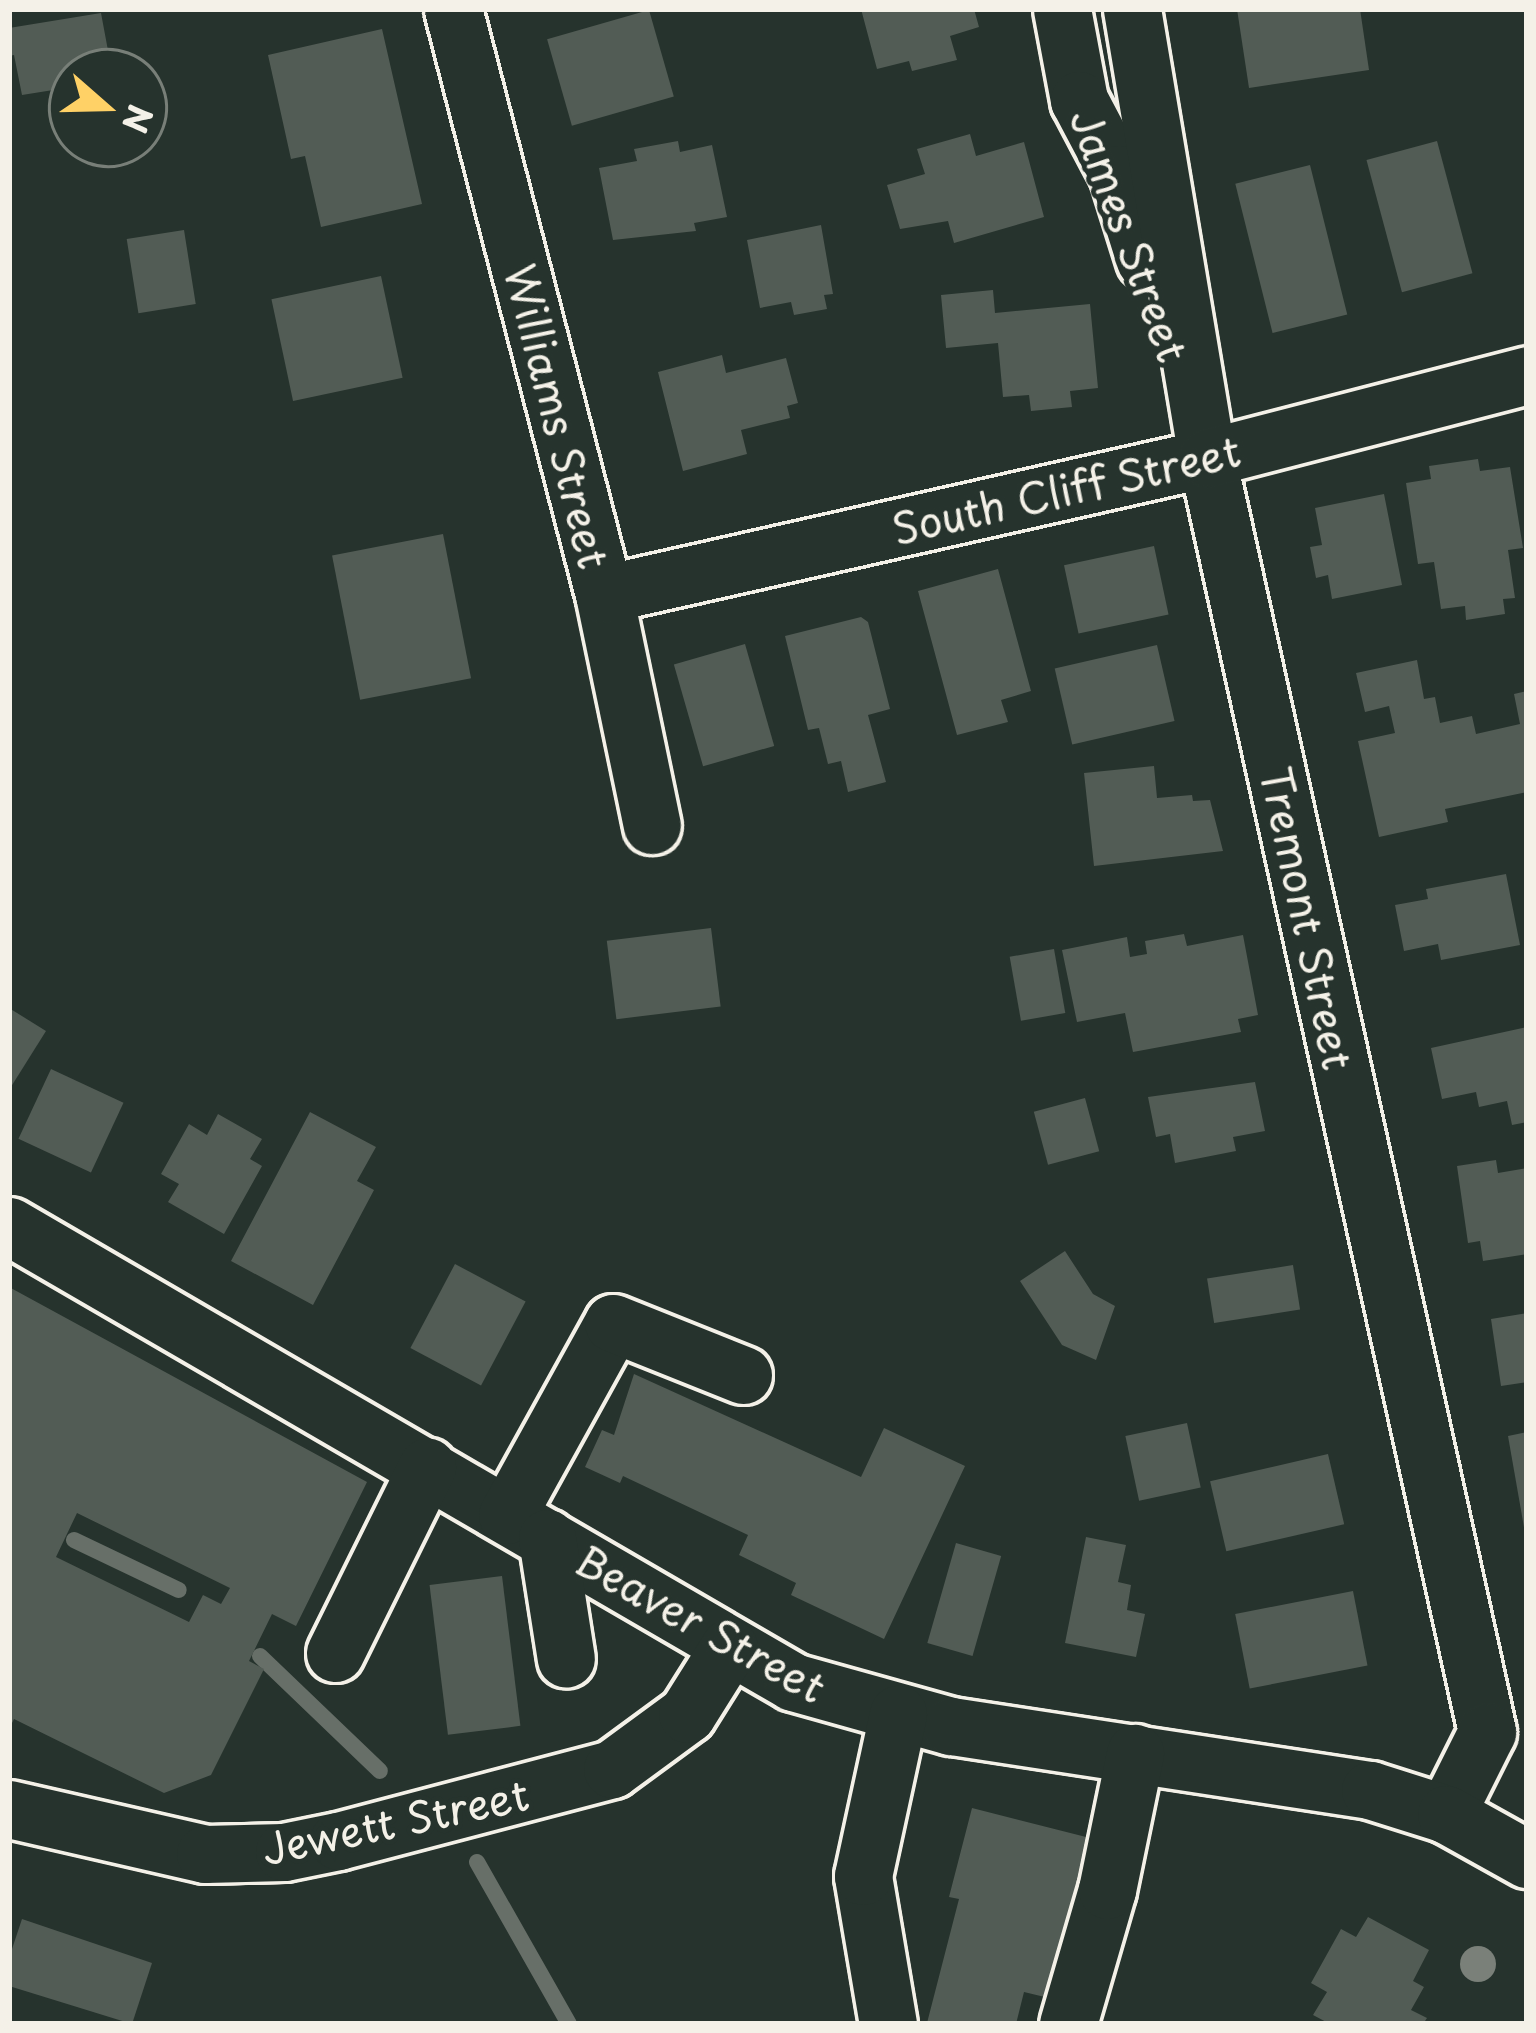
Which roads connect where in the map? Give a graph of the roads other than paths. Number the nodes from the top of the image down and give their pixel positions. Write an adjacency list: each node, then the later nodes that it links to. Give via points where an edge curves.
1 (453, 9): 6 (street, Williams Street)
2 (1061, 9): 5 (street, James Street, via 1079,100 1118,174)
3 (1132, 9): 5 (street, Tremont Street)
4 (1527, 376): 5 (street, South Cliff Street)
5 (1207, 458): 6 (street, South Cliff Street); 16 (street, Tremont Street)
6 (604, 595): 7 (street, Williams Street)
7 (652, 825)
8 (9, 1226): 10 (street, Beaver Street)
9 (743, 1375): 11 (street, via 613,1323)
10 (427, 1468): 11 (street, Beaver Street); 13 (street)
11 (526, 1526): 12 (street, Beaver Street); 14 (street)
12 (729, 1647): 15 (street, Beaver Street, via 793,1682); 18 (street, Jewett Street, via 687,1714 612,1769 338,1840 205,1854)
13 (335, 1653)
14 (566, 1659)
15 (898, 1714): 17 (street, Beaver Street); 21 (street, via 863,1876)
16 (1507, 1719): 19 (street, Tremont Street)
17 (1135, 1753): 19 (street, Beaver Street, via 1370,1790); 22 (street)
18 (9, 1809)
19 (1446, 1814): 20 (street, Beaver Street)
20 (1527, 1859)
21 (888, 2024)
22 (1068, 2024)

